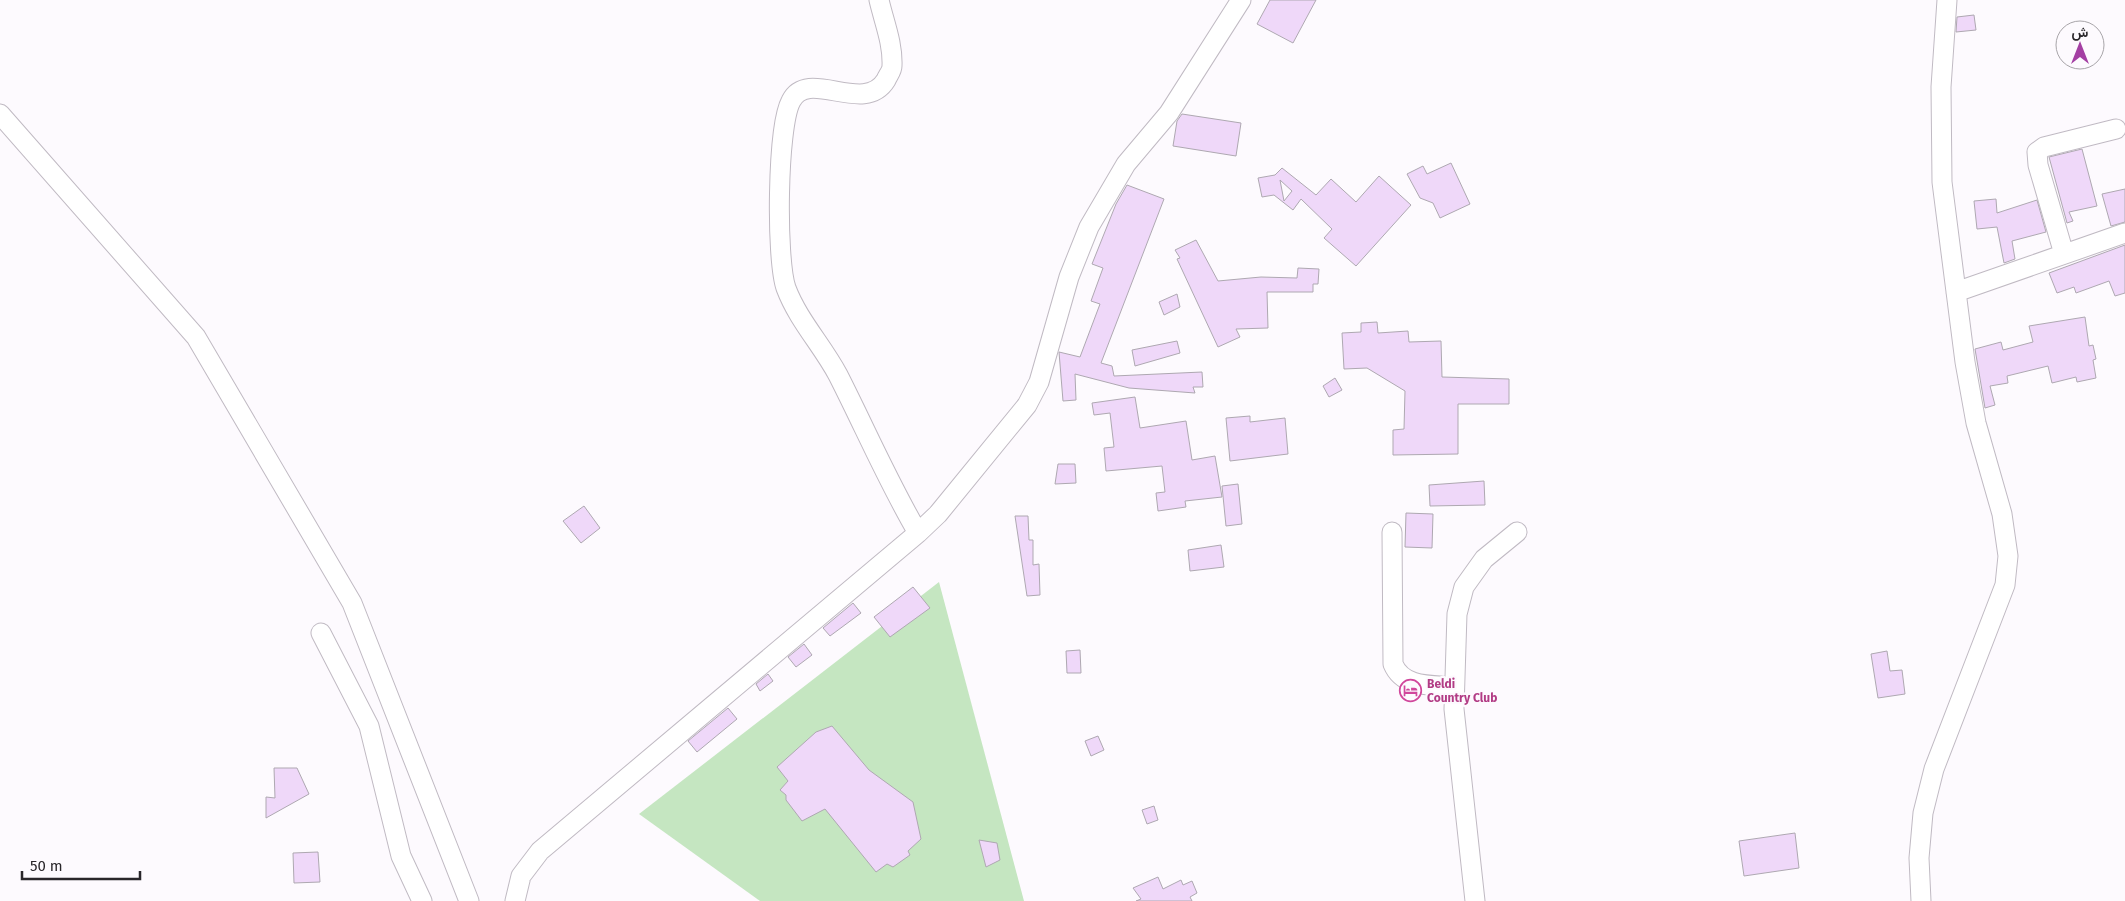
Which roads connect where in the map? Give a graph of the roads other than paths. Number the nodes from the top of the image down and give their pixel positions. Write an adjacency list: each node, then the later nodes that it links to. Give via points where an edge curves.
1 (878, 0): 11 (street, via 892,53 892,69 882,85 864,94 844,94 817,87 802,90 791,100 785,121 782,160 781,263 795,309 837,374)
2 (1241, 0): 11 (street, via 1169,113 1126,164 1089,227 1069,277 1040,382 1026,405 938,514)
3 (1947, 0): 8 (street, via 1941,87 1942,182)
4 (0, 114): 15 (street, via 196,338 352,603)
5 (2116, 129): 7 (street, via 2044,147 2037,152)
6 (2125, 233): 7 (street)
7 (2064, 254): 8 (street)
8 (1956, 292): 18 (street, via 1976,423 2002,514 2008,556 2005,585 1934,769 1923,812 1919,858)
9 (1392, 532): 13 (street, via 1392,664 1408,681)
10 (1517, 532): 13 (street, via 1484,559 1464,587 1457,614)
11 (918, 533): 16 (street, via 540,851 522,876)
12 (321, 633): 14 (street, via 369,726 401,856)
13 (1454, 687): 17 (street)
14 (422, 901)
15 (470, 901)
16 (516, 901)
17 (1475, 901)
18 (1921, 901)

